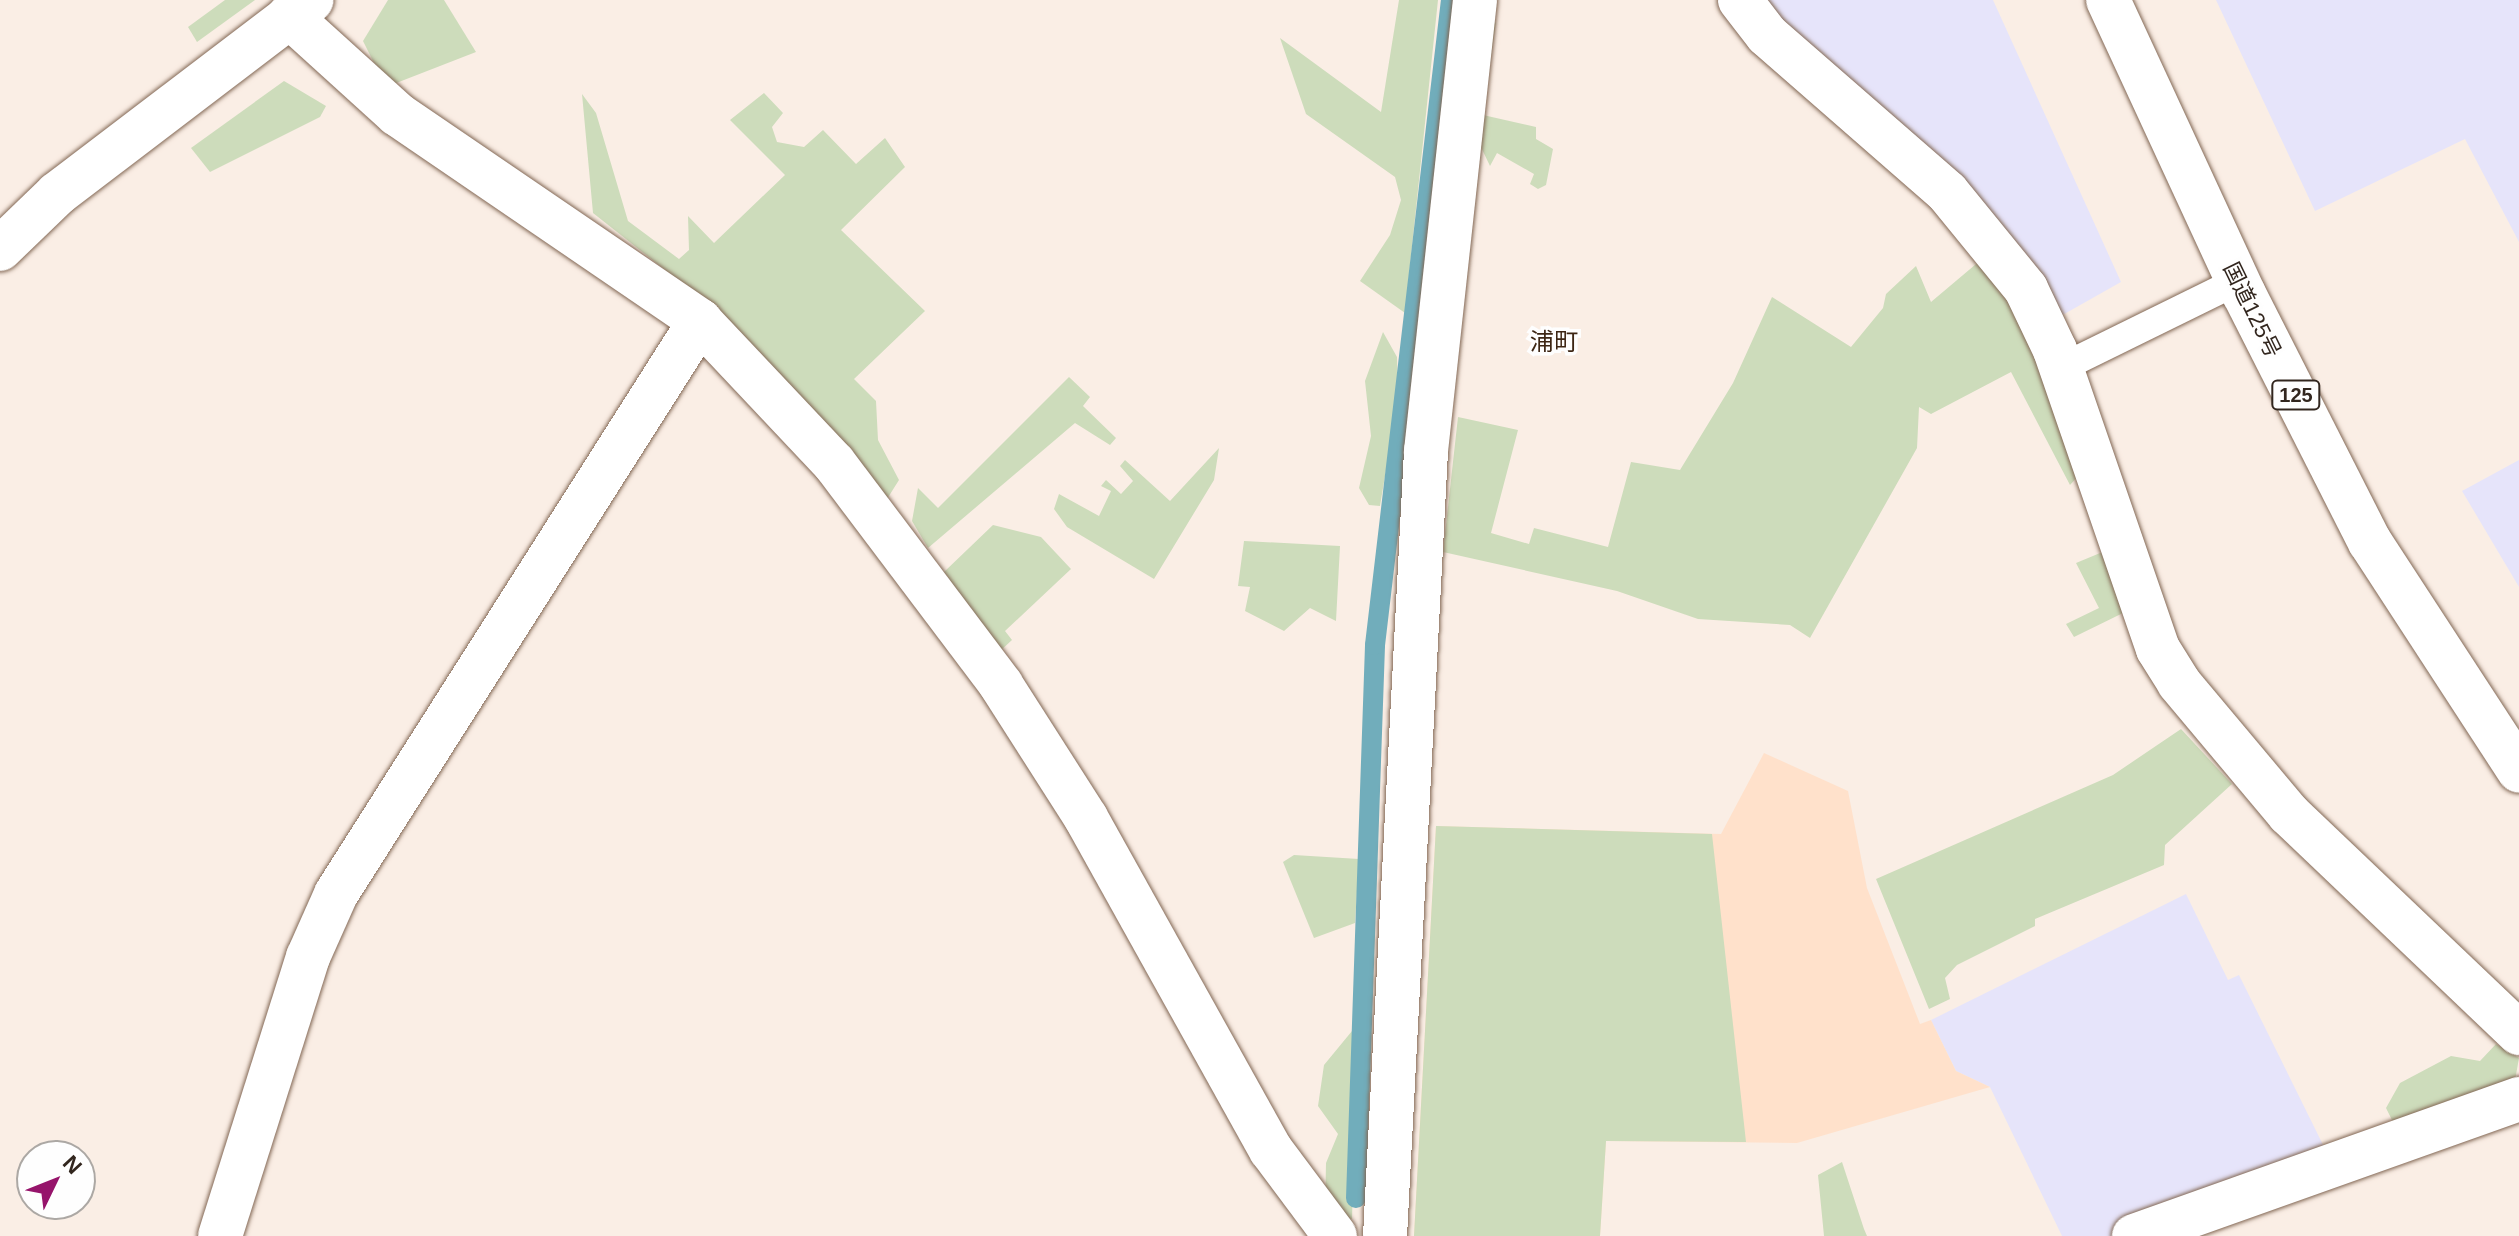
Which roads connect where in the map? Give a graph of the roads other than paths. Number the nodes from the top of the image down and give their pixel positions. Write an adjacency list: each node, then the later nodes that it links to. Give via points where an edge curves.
1 (1475, 0): 14 (main road, via 1426,451)
2 (1740, 0): 8 (main road, via 1767,35 1989,237 2026,289)
3 (2108, 0): 6 (main road, 国道125号 / 125)
4 (301, 8): 5 (main road, via 57,194); 7 (main road, via 397,114)
5 (0, 249)
6 (2238, 281): 8 (lane); 9 (main road, 国道125号 / 125, via 2370,542)
7 (700, 321): 12 (main road, via 336,894 308,957); 13 (main road, via 834,463 1001,685 1086,818 1271,1150)
8 (2061, 368): 10 (main road, via 2158,649 2179,683 2289,814)
9 (2519, 771)
10 (2519, 1033)
11 (2519, 1099): 15 (main road)
12 (220, 1236)
13 (1335, 1236)
14 (1385, 1236)
15 (2134, 1236)

